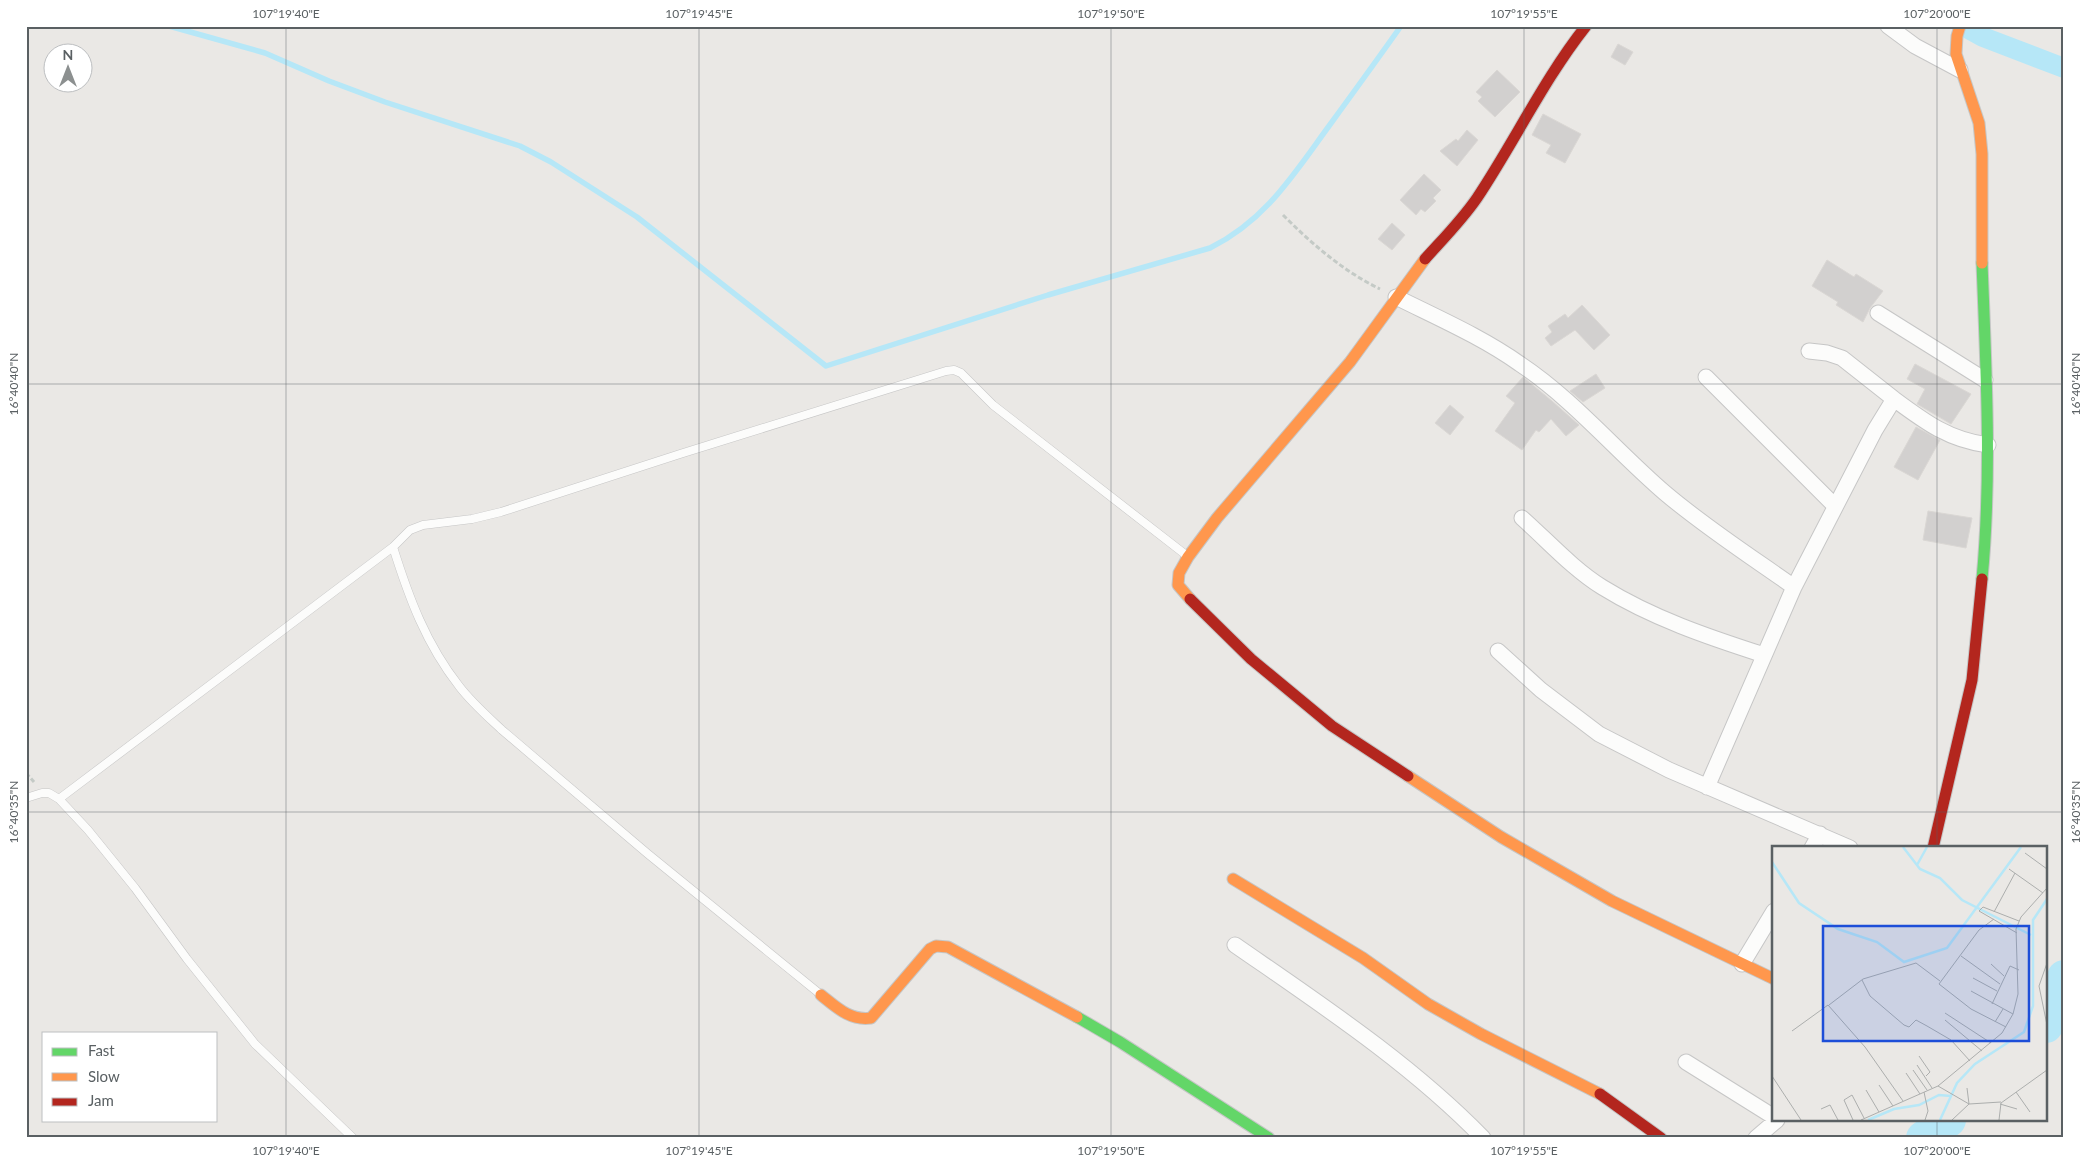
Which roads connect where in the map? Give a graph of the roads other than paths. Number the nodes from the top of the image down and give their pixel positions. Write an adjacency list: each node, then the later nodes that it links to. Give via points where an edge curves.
1 (1586, 26): 5 (street, via 1566,51 1477,198)
2 (1888, 26): 4 (street, via 1915,46)
3 (1960, 26): 4 (street, via 1956,40)
4 (1960, 70): 9 (street, via 1975,110 1981,139)
5 (1396, 297): 15 (street, via 1350,362); 16 (street, via 1519,363 1566,399 1673,499)
6 (1878, 312): 9 (street)
7 (1809, 351): 10 (street, via 1842,358)
8 (1706, 377): 12 (street)
9 (1985, 380): 11 (street)
10 (1894, 399): 11 (street, via 1947,434); 12 (street)
11 (1988, 445): 25 (street, via 1986,534 1972,680)
12 (1835, 506): 16 (street)
13 (1522, 518): 18 (street, via 1584,573 1626,601 1703,634)
14 (392, 547): 15 (lane, via 410,530 422,524 472,519 501,512 954,370 993,405); 21 (lane); 31 (lane, via 431,646 459,687 481,710 648,854)
15 (1188, 557): 29 (street, via 1179,573 1178,585 1187,596 1251,659 1332,726 1532,855 1612,901)
16 (1794, 587): 18 (street)
17 (1498, 651): 19 (street, via 1541,690 1599,734)
18 (1764, 655): 19 (street)
19 (1707, 787): 22 (street)
20 (26, 798): 21 (lane, via 49,793)
21 (59, 799): 35 (lane, via 129,881 255,1044)
22 (1820, 834): 23 (street); 24 (street)
23 (1813, 846)
24 (1846, 846)
25 (1933, 846)
26 (1233, 879): 38 (street, via 1363,958 1428,1004 1605,1096)
27 (1772, 913): 29 (street)
28 (1235, 945): 37 (street, via 1396,1062)
29 (1742, 964): 30 (street)
30 (1772, 978)
31 (821, 995): 36 (street, via 851,1017 871,1018 930,949 948,947 1112,1038)
32 (1686, 1062): 33 (street)
33 (1772, 1116)
34 (1775, 1122): 39 (street)
35 (353, 1138)
36 (1269, 1138)
37 (1483, 1138)
38 (1661, 1138)
39 (1756, 1138)

